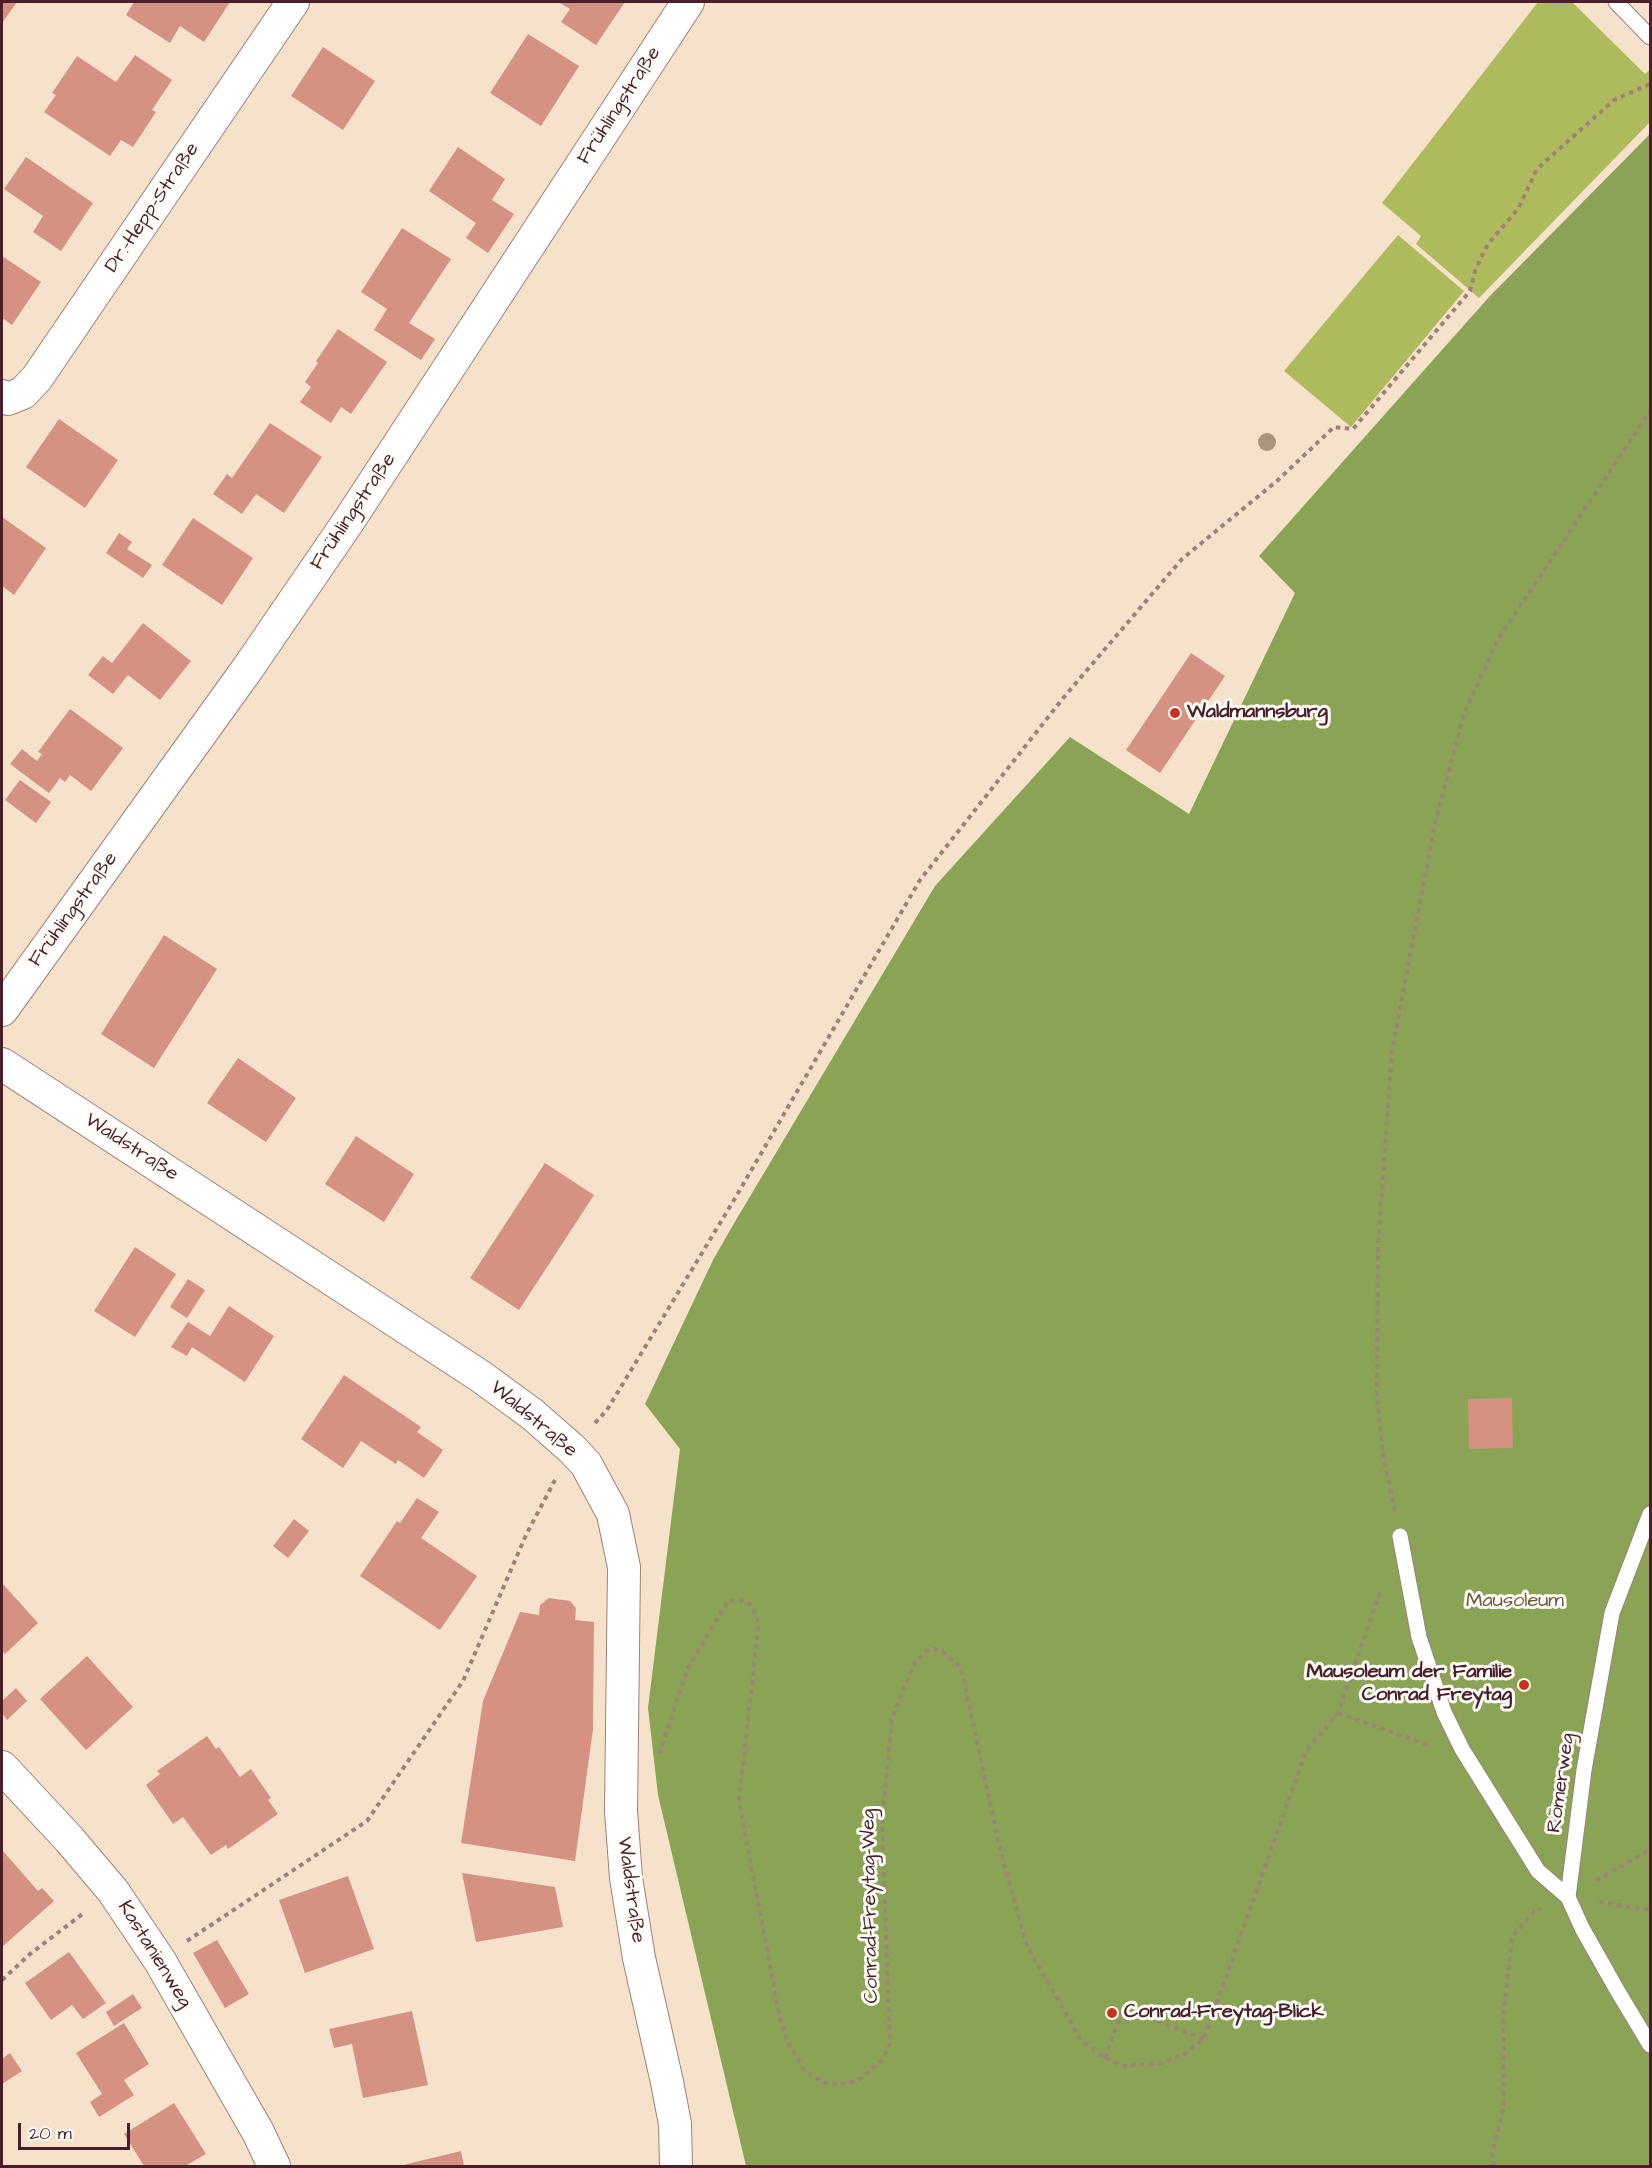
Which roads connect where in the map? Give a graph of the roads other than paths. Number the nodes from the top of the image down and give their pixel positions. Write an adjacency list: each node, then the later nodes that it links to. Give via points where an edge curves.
1 (293, 2): 5 (street, Dr.-Hepp-Straße, via 37,378 23,393 8,399)
2 (687, 2): 6 (street, Frühlingstraße, via 348,522)
3 (1616, 2): 4 (lane)
4 (1650, 37)
5 (2, 396)
6 (2, 1010)
7 (2, 1064): 14 (street, Waldstraße, via 480,1376 532,1414 586,1464 613,1514 624,1567 621,1811 626,1878 675,2124)
8 (1650, 1514): 11 (lane, Römerweg, via 1612,1613 1584,1770)
9 (1400, 1536): 11 (lane, via 1419,1636 1444,1712 1462,1749 1538,1871)
10 (2, 1767): 13 (street, Kastanienweg, via 113,1891 160,1961)
11 (1570, 1899): 12 (lane, via 1582,1928)
12 (1650, 2045)
13 (274, 2166)
14 (676, 2166)

